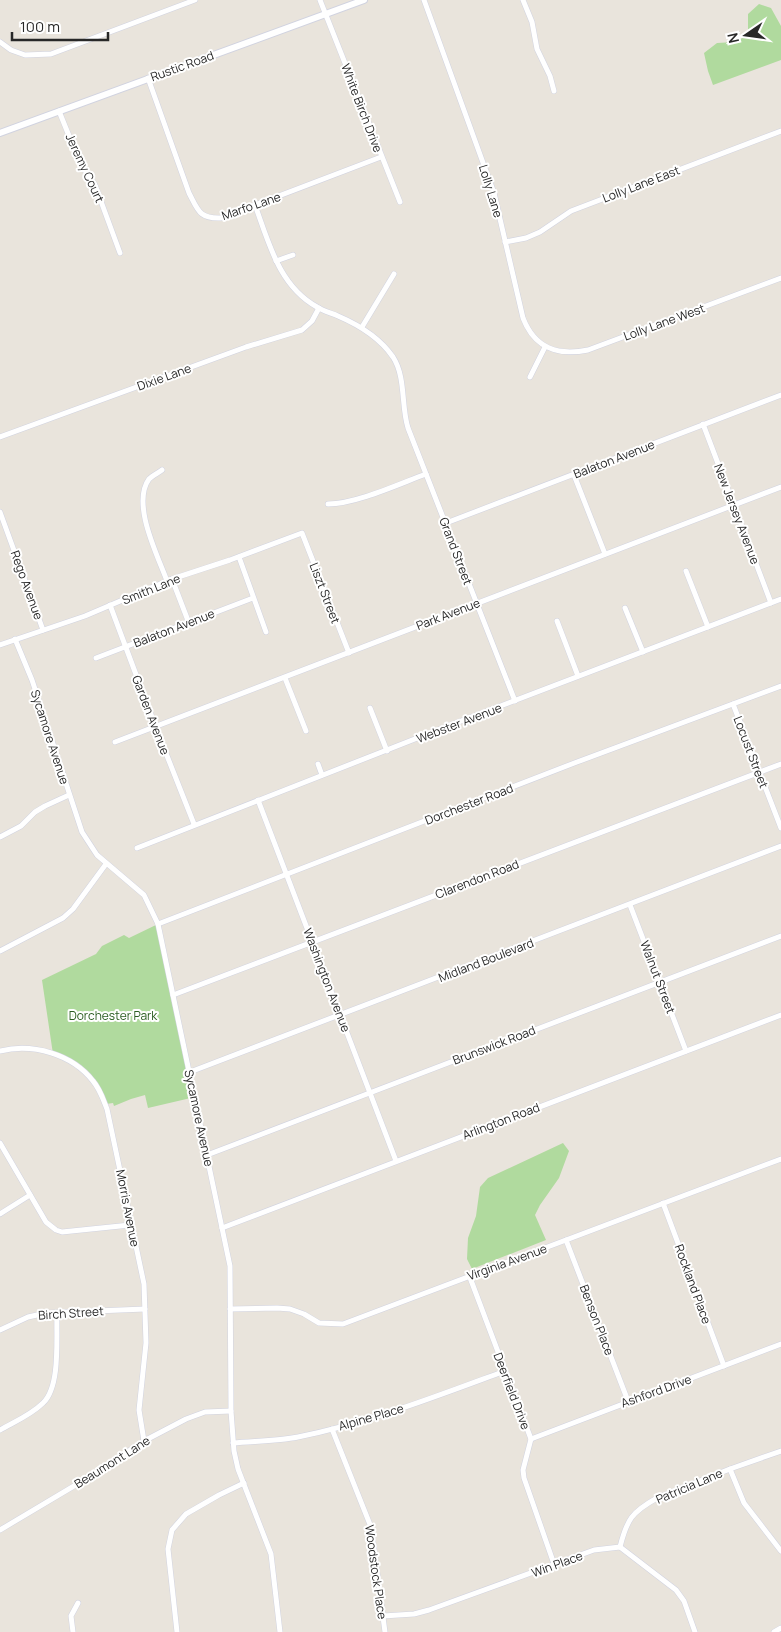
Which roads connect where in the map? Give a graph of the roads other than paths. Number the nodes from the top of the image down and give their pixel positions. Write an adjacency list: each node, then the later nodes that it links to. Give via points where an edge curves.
1 (195, 0): 7 (street, via 51,54 25,54)
2 (320, 0): 6 (street, White Birch Drive)
3 (364, 0): 6 (street, Rustic Road)
4 (424, 0): 16 (street, Lolly Lane, via 494,193)
5 (523, 0): 9 (street, via 532,22 537,49)
6 (326, 14): 8 (street, Rustic Road); 13 (street, White Birch Drive)
7 (0, 42)
8 (148, 78): 10 (street, Rustic Road); 15 (street, Marfo Lane, via 189,193 203,216 221,218)
9 (554, 91)
10 (59, 111): 12 (street, Rustic Road); 17 (street, Jeremy Court, via 80,163 95,185)
11 (781, 132): 16 (street, Lolly Lane East, via 571,211 540,232)
12 (0, 133)
13 (381, 157): 14 (street, White Birch Drive); 15 (street, Marfo Lane)
14 (400, 202)
15 (256, 204): 19 (street)
16 (505, 242): 24 (street, Lolly Lane, via 523,318 529,331)
17 (120, 253)
18 (292, 255): 19 (street)
19 (276, 261): 22 (street, via 297,292)
20 (394, 274): 23 (street)
21 (781, 278): 24 (street, Lolly Lane West, via 588,350 567,353)
22 (319, 308): 23 (street); 28 (street, Dixie Lane, via 312,322 302,330 246,347)
23 (362, 327): 30 (street, via 396,362 405,420)
24 (545, 347): 25 (street)
25 (530, 378)
26 (781, 395): 27 (street, Balaton Avenue)
27 (703, 424): 31 (street, Balaton Avenue); 34 (street, New Jersey Avenue)
28 (0, 437)
29 (162, 470): 41 (street, via 150,479 144,506 148,531)
30 (426, 474): 33 (street, via 340,504); 36 (street, Grand Street)
31 (574, 475): 36 (street, Balaton Avenue); 38 (street)
32 (781, 487): 34 (street, Park Avenue)
33 (328, 504)
34 (734, 506): 38 (street, Park Avenue); 45 (street, New Jersey Avenue)
35 (0, 512): 51 (street, Rego Avenue)
36 (446, 524): 44 (street, Grand Street)
37 (302, 533): 39 (street, Smith Lane); 57 (street, Liszt Street)
38 (605, 554): 44 (street, Park Avenue)
39 (239, 557): 41 (street, Smith Lane); 42 (street)
40 (686, 571): 50 (street)
41 (170, 580): 46 (street, Smith Lane); 49 (street)
42 (253, 598): 49 (street, Balaton Avenue); 52 (street)
43 (781, 599): 45 (street, Webster Avenue)
44 (476, 603): 57 (street, Park Avenue); 62 (street, Grand Street)
45 (771, 603): 50 (street, Webster Avenue)
46 (110, 605): 51 (street, Smith Lane); 55 (street, Garden Avenue)
47 (625, 608): 56 (street)
48 (557, 621): 59 (street)
49 (188, 623): 55 (street, Balaton Avenue)
50 (708, 627): 56 (street, Webster Avenue)
51 (43, 630): 53 (street, Smith Lane)
52 (266, 632)
53 (15, 639): 54 (street, Smith Lane); 73 (street, Sycamore Avenue, via 32,680)
54 (0, 645)
55 (125, 646): 58 (street, Balaton Avenue); 65 (street, Garden Avenue)
56 (642, 652): 59 (street, Webster Avenue)
57 (348, 653): 60 (street, Park Avenue)
58 (96, 658)
59 (578, 676): 62 (street, Webster Avenue)
60 (285, 678): 65 (street, Park Avenue); 66 (street)
61 (781, 686): 63 (street, Dorchester Road)
62 (515, 701): 68 (street, Webster Avenue)
63 (733, 704): 71 (street, Locust Street); 81 (street, Dorchester Road)
64 (370, 708): 68 (street)
65 (156, 728): 67 (street, Park Avenue); 75 (street, Garden Avenue)
66 (306, 731)
67 (115, 742)
68 (387, 750): 72 (street, Webster Avenue)
69 (318, 764): 72 (street)
70 (781, 764): 71 (street, Clarendon Road)
71 (759, 773): 76 (street, Locust Street); 85 (street, Clarendon Road)
72 (322, 775): 74 (street, Webster Avenue)
73 (69, 795): 77 (street, via 44,806 21,826); 80 (street, Sycamore Avenue, via 82,832)
74 (258, 800): 75 (street, Webster Avenue); 81 (street, Washington Avenue)
75 (194, 824): 79 (street, Webster Avenue)
76 (781, 828)
77 (0, 837)
78 (781, 846): 82 (street, Midland Boulevard)
79 (137, 848)
80 (106, 864): 83 (street, Sycamore Avenue, via 144,895); 86 (street, via 63,918)
81 (286, 874): 83 (street, Dorchester Road); 85 (street, Washington Avenue)
82 (630, 904): 87 (street, Walnut Street); 89 (street, Midland Boulevard)
83 (158, 924): 88 (street, Sycamore Avenue)
84 (781, 936): 87 (street, Brunswick Road)
85 (312, 942): 88 (street, Clarendon Road); 89 (street, Washington Avenue)
86 (0, 951)
87 (660, 982): 92 (street, Walnut Street); 94 (street, Brunswick Road)
88 (173, 995): 93 (street, Sycamore Avenue)
89 (340, 1015): 93 (street, Midland Boulevard); 94 (street, Washington Avenue)
90 (781, 1015): 92 (street, Arlington Road)
91 (0, 1051): 102 (street, Morris Avenue, via 26,1048 53,1054 69,1061 92,1079 111,1121)
92 (686, 1051): 98 (street, Arlington Road)
93 (190, 1072): 96 (street, Sycamore Avenue)
94 (370, 1092): 96 (street, Brunswick Road); 98 (street, Washington Avenue)
95 (0, 1144): 99 (street)
96 (207, 1155): 103 (street, Sycamore Avenue)
97 (781, 1159): 100 (street, Virginia Avenue)
98 (396, 1161): 103 (street, Arlington Road)
99 (30, 1195): 101 (street); 102 (street, via 46,1222 56,1230 70,1232)
100 (663, 1203): 104 (street, Virginia Avenue); 111 (street, Rockland Place)
101 (0, 1214)
102 (130, 1225): 106 (street, Morris Avenue, via 144,1284)
103 (222, 1228): 107 (street, Sycamore Avenue, via 230,1266)
104 (566, 1240): 105 (street, Virginia Avenue); 113 (street, Benson Place)
105 (469, 1276): 107 (street, Virginia Avenue, via 342,1324 319,1323 290,1309); 112 (street, Deerfield Drive)
106 (145, 1309): 108 (street, Birch Street); 118 (street, Morris Avenue, via 146,1343 139,1410)
107 (230, 1309): 114 (street, Sycamore Avenue)
108 (57, 1313): 109 (street, Birch Street, via 35,1315); 116 (street, via 56,1368 47,1399)
109 (0, 1330)
110 (781, 1344): 111 (street, Ashford Drive)
111 (724, 1366): 113 (street, Ashford Drive)
112 (505, 1370): 115 (street, Alpine Place, via 416,1404); 117 (street, Deerfield Drive)
113 (628, 1401): 117 (street, Ashford Drive)
114 (231, 1412): 118 (street, Beaumont Lane, via 205,1412); 119 (street, Sycamore Avenue)
115 (332, 1429): 119 (street, Alpine Place, via 298,1437); 128 (street, Woodstock Place, via 372,1527)
116 (0, 1430)
117 (531, 1439): 126 (street, Deerfield Drive, via 522,1470)
118 (144, 1441): 123 (street, Beaumont Lane)
119 (233, 1443): 122 (street, Sycamore Avenue)
120 (781, 1451): 121 (street, Patricia Lane)
121 (730, 1468): 124 (street, Patricia Lane, via 646,1504 627,1523); 125 (street, via 744,1503)
122 (244, 1483): 131 (street, via 186,1514 172,1530 168,1549); 132 (street, Sycamore Avenue, via 271,1554)
123 (0, 1530)
124 (620, 1547): 126 (street, Win Place, via 594,1550); 134 (street, via 676,1590 684,1601)
125 (781, 1551)
126 (554, 1564): 128 (street, Win Place, via 429,1610)
127 (78, 1603): 130 (street, via 71,1616)
128 (383, 1616): 133 (street, Woodstock Place)
129 (781, 1628): 135 (street)
130 (73, 1632)
131 (177, 1632)
132 (280, 1632)
133 (384, 1632)
134 (695, 1632)
135 (774, 1632)

